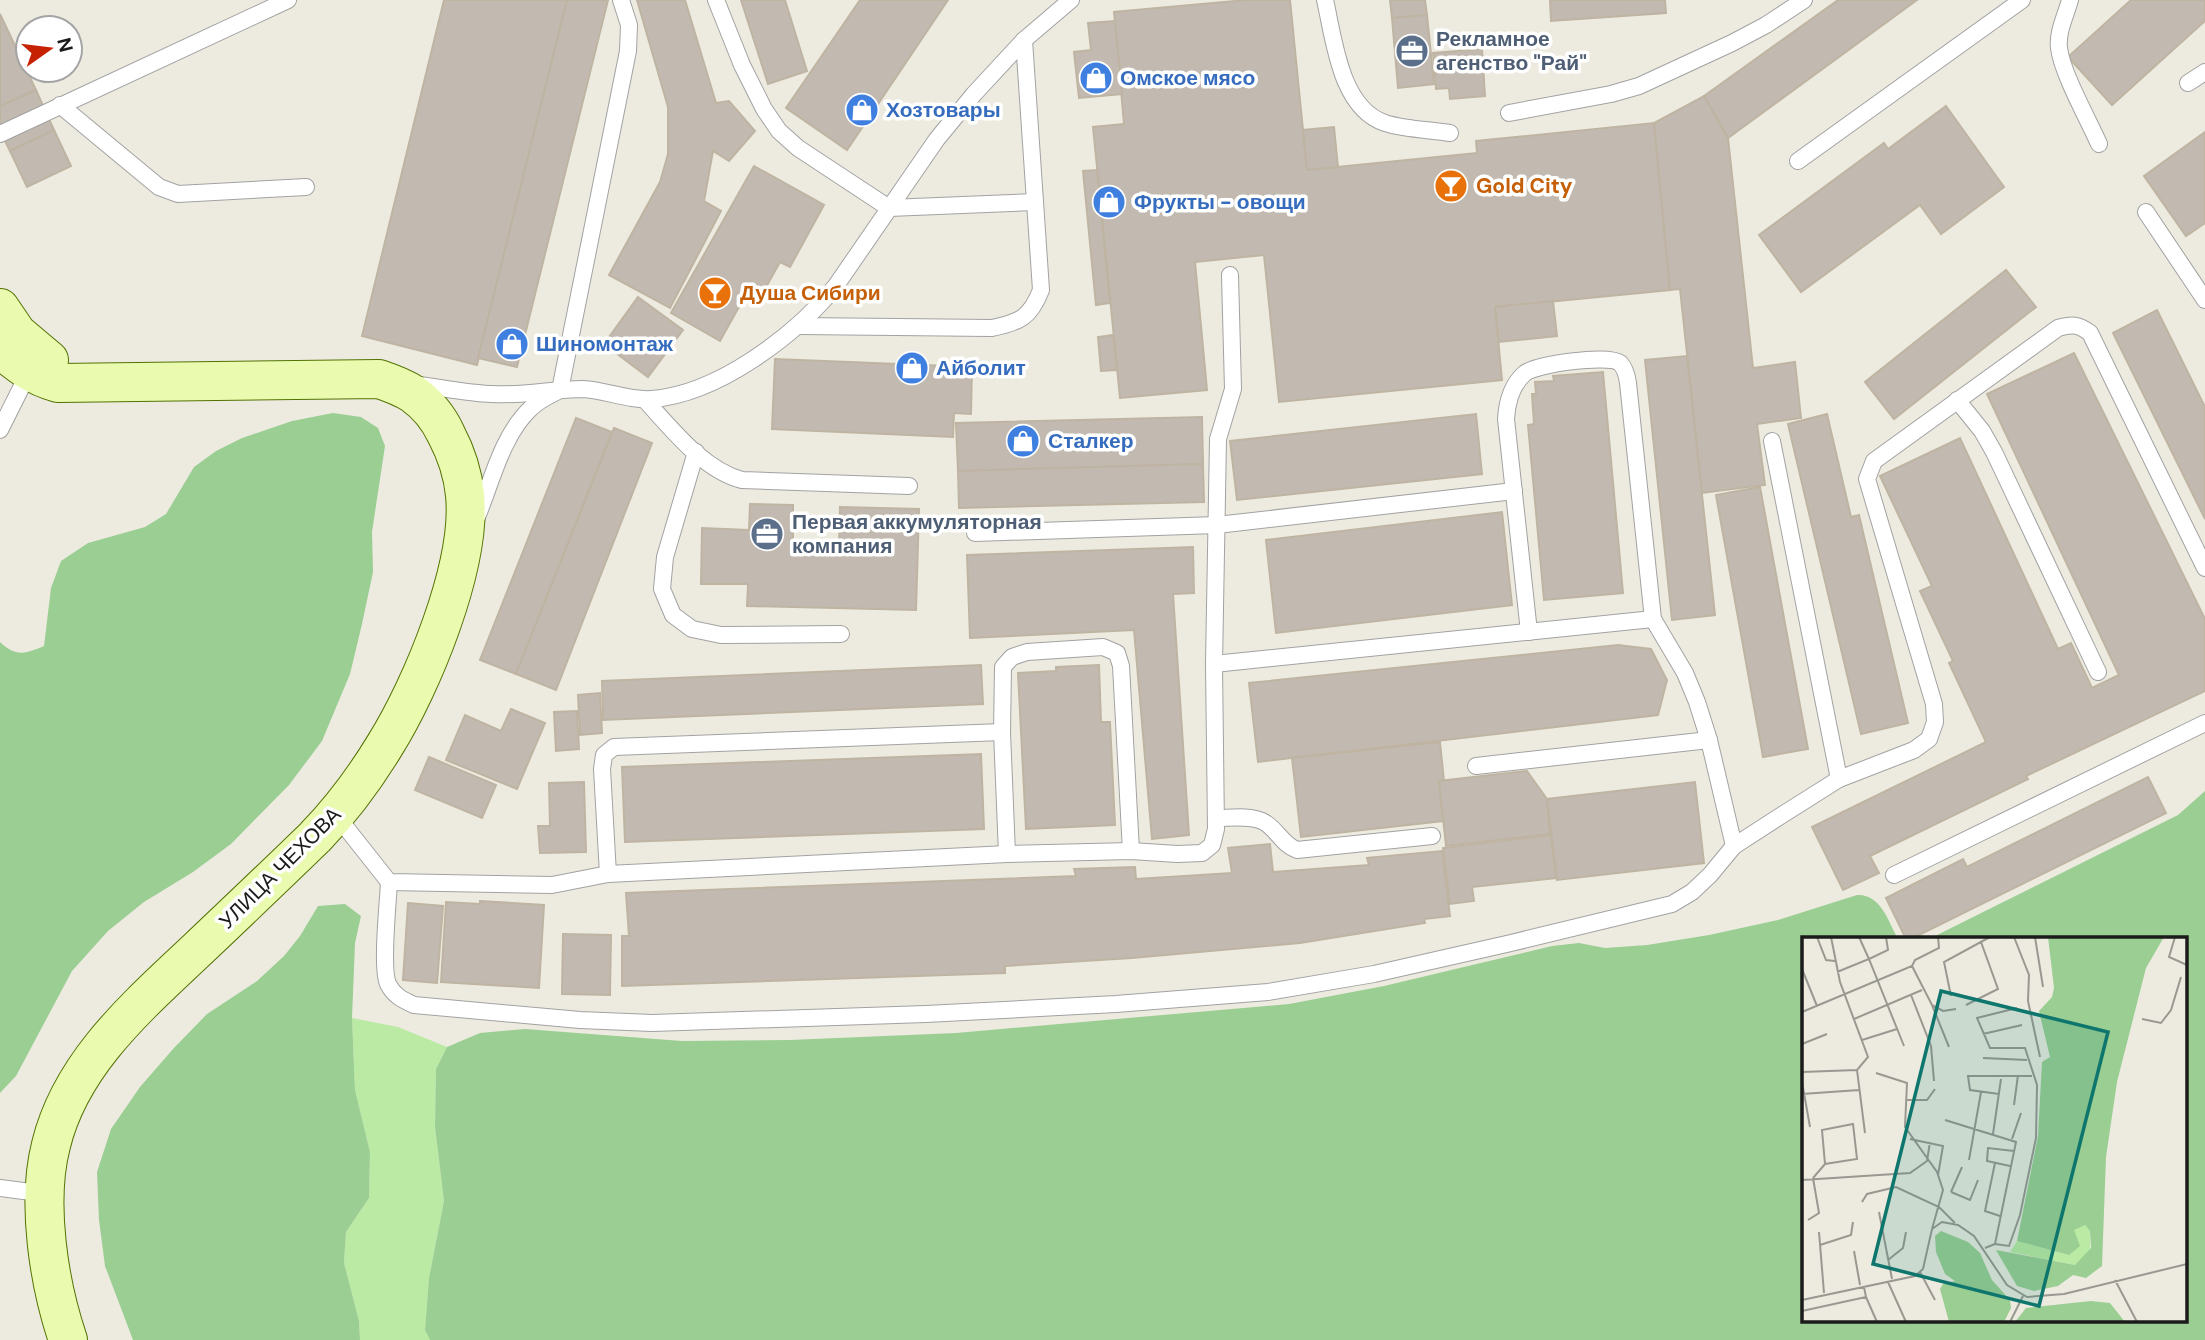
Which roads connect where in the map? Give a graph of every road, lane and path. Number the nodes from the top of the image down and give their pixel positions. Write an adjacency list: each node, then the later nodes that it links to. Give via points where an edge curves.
1 (288, 0): 12 (lane)
2 (621, 0): 30 (lane, via 629,25 628,51)
3 (716, 0): 20 (lane, via 748,76 779,131)
4 (1071, 0): 9 (lane)
5 (1325, 0): 14 (lane, via 1340,67 1352,96 1366,113 1384,123)
6 (1804, 0): 13 (lane, via 1732,43 1640,86)
7 (2022, 0): 17 (lane)
8 (2070, 0): 16 (lane, via 2059,48)
9 (1024, 40): 19 (lane); 20 (lane, via 937,139)
10 (2205, 72): 11 (lane)
11 (2188, 83)
12 (60, 105): 15 (lane); 18 (lane, via 159,187 178,194)
13 (1509, 113)
14 (1450, 133)
15 (0, 134)
16 (2099, 144)
17 (1798, 161)
18 (306, 187)
19 (1035, 202): 20 (lane); 25 (lane, via 1041,290 1025,317 992,328)
20 (889, 208): 25 (lane, via 835,287)
21 (2146, 212): 23 (lane)
22 (1230, 275): 38 (lane, via 1233,389 1218,439)
23 (2205, 300)
24 (0, 308): 29 (main road, УЛИЦА ЧЕХОВА, via 18,333 59,367)
25 (799, 326): 31 (lane, via 700,388)
26 (0, 348): 27 (main road, УЛИЦА ЧЕХОВА)
27 (29, 372): 29 (main road, УЛИЦА ЧЕХОВА, via 58,383); 33 (lane)
28 (379, 379): 29 (main road, УЛИЦА ЧЕХОВА); 30 (lane, via 492,394); 40 (main road, УЛИЦА ЧЕХОВА, via 416,396 442,425 452,445 465,496)
29 (106, 383)
30 (560, 390): 31 (lane, via 585,389); 40 (lane, via 531,408 507,441)
31 (645, 400): 35 (lane)
32 (1957, 400): 41 (lane, via 2057,328 2081,326 2090,334); 46 (lane, via 1994,452); 51 (lane, via 1874,461 1867,479 1934,704 1935,722 1929,739 1914,750)
33 (0, 430)
34 (1772, 441): 51 (lane)
35 (696, 452): 36 (lane, via 718,471 742,480); 44 (lane, via 665,557 662,589 673,615 692,629 721,635)
36 (909, 486)
37 (1514, 491): 38 (lane); 42 (lane, via 1507,401 1525,372 1543,365 1619,362 1627,373); 43 (lane)
38 (1217, 525): 39 (lane); 45 (lane)
39 (975, 533)
40 (459, 565): 52 (main road, УЛИЦА ЧЕХОВА, via 425,667 405,709)
41 (2205, 568)
42 (1653, 619): 43 (lane); 49 (lane, via 1685,673)
43 (1529, 632): 45 (lane)
44 (841, 634)
45 (1214, 664): 53 (lane)
46 (2098, 672)
47 (2205, 723): 59 (lane)
48 (1002, 732): 56 (lane, via 1003,667 1012,657 1104,647 1117,653); 57 (lane); 58 (lane, via 614,747 604,755 602,769)
49 (1709, 740): 50 (lane); 55 (lane)
50 (1476, 766)
51 (1839, 779): 55 (lane)
52 (336, 815): 60 (lane); 62 (main road, УЛИЦА ЧЕХОВА, via 139,1004 96,1054 58,1121 50,1147)
53 (1216, 818): 54 (lane, via 1263,821 1297,850); 56 (lane, via 1212,845 1202,853)
54 (1432, 836)
55 (1734, 846): 60 (lane, via 1692,892 1672,904 1399,968 1268,992 926,1014 652,1023 414,1005 398,998 388,983 386,968)
56 (1131, 850): 57 (lane)
57 (1007, 855): 58 (lane)
58 (608, 874): 60 (lane, via 552,885)
59 (1894, 875)
60 (389, 882)
61 (0, 1188): 62 (lane)
62 (46, 1194): 63 (main road, УЛИЦА ЧЕХОВА, via 49,1264)
63 (68, 1340)

